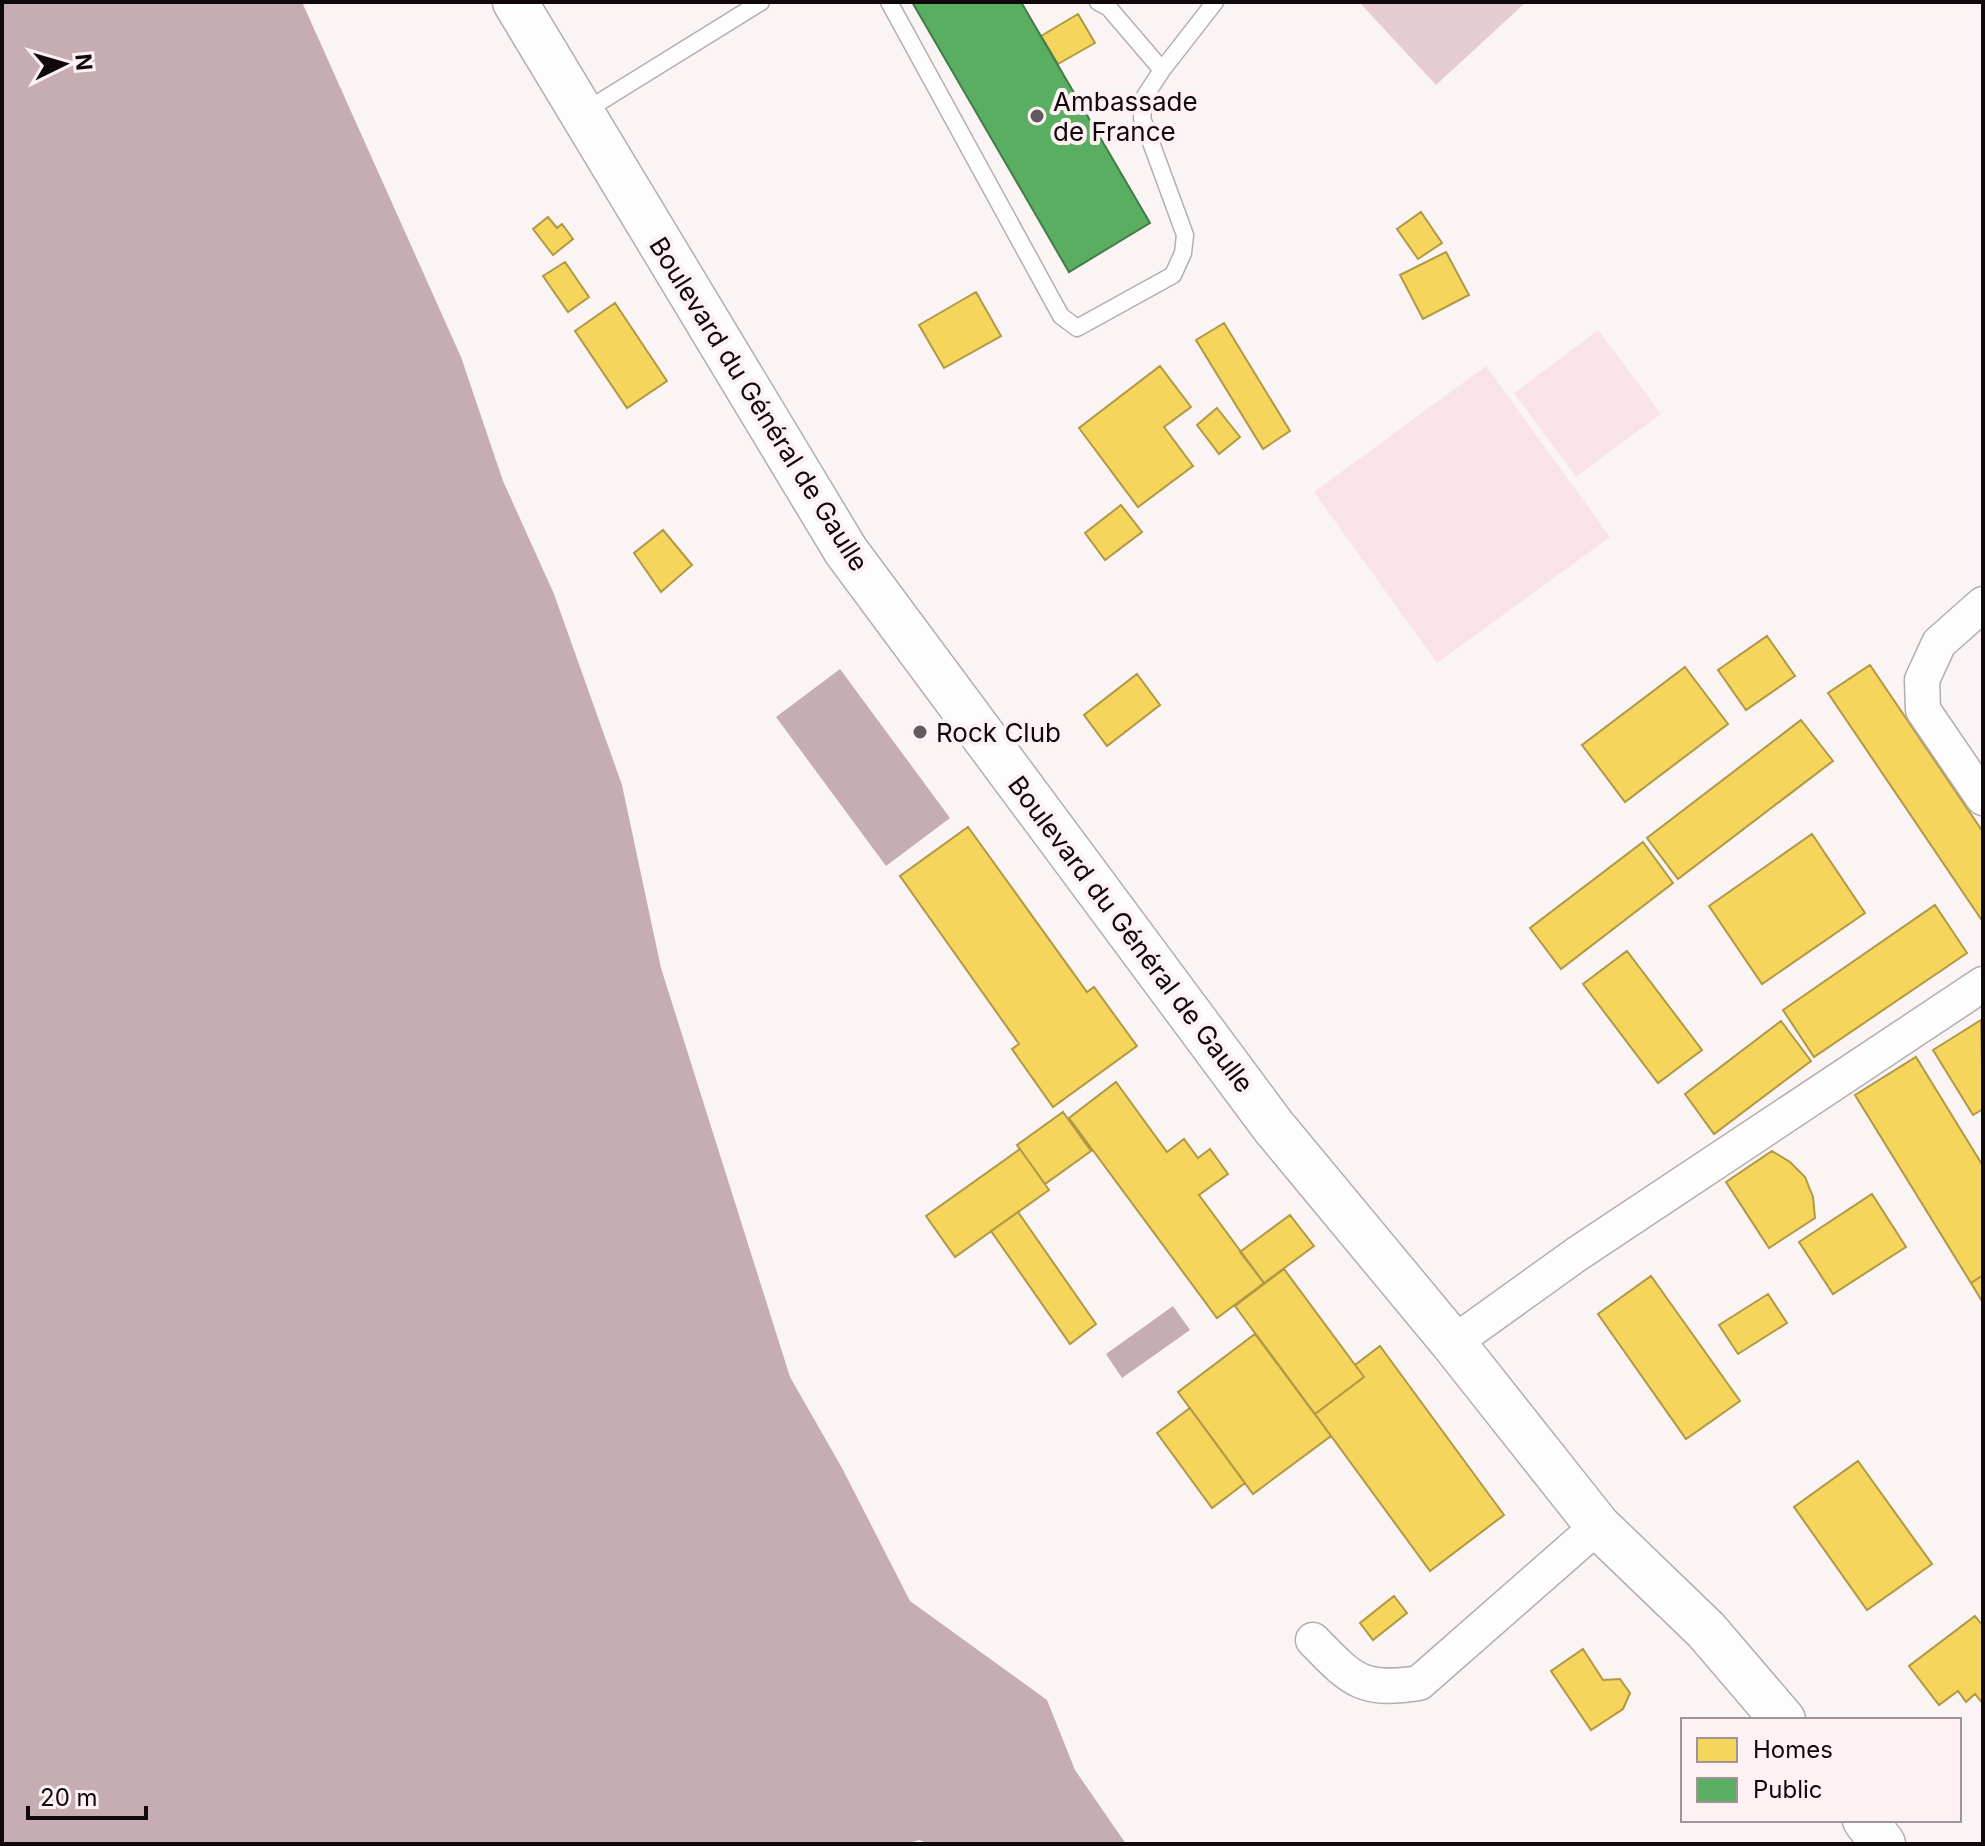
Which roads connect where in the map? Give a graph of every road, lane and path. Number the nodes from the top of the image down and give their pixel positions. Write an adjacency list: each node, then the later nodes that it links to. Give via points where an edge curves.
1 (515, 2): 7 (main road, Boulevard du Général de Gaulle)
2 (761, 2): 7 (lane)
3 (889, 2): 6 (lane, via 1061,316 1077,328 1173,275 1183,253 1185,235 1142,118 1145,96)
4 (1098, 2): 6 (lane)
5 (1215, 2): 6 (lane)
6 (1162, 70)
7 (582, 113): 11 (main road, Boulevard du Général de Gaulle, via 846,551 1273,1126)
8 (1983, 604): 9 (street, via 1939,643 1922,680 1923,710)
9 (1983, 798)
10 (1983, 984): 11 (street, via 1577,1254)
11 (1453, 1343): 12 (main road, Boulevard du Général de Gaulle)
12 (1598, 1526): 13 (street, via 1419,1683 1382,1689 1348,1676); 14 (main road, Boulevard du Général de Gaulle, via 1706,1630)
13 (1313, 1640)
14 (1781, 1718)
15 (1866, 1822): 16 (main road)
16 (1883, 1844)

